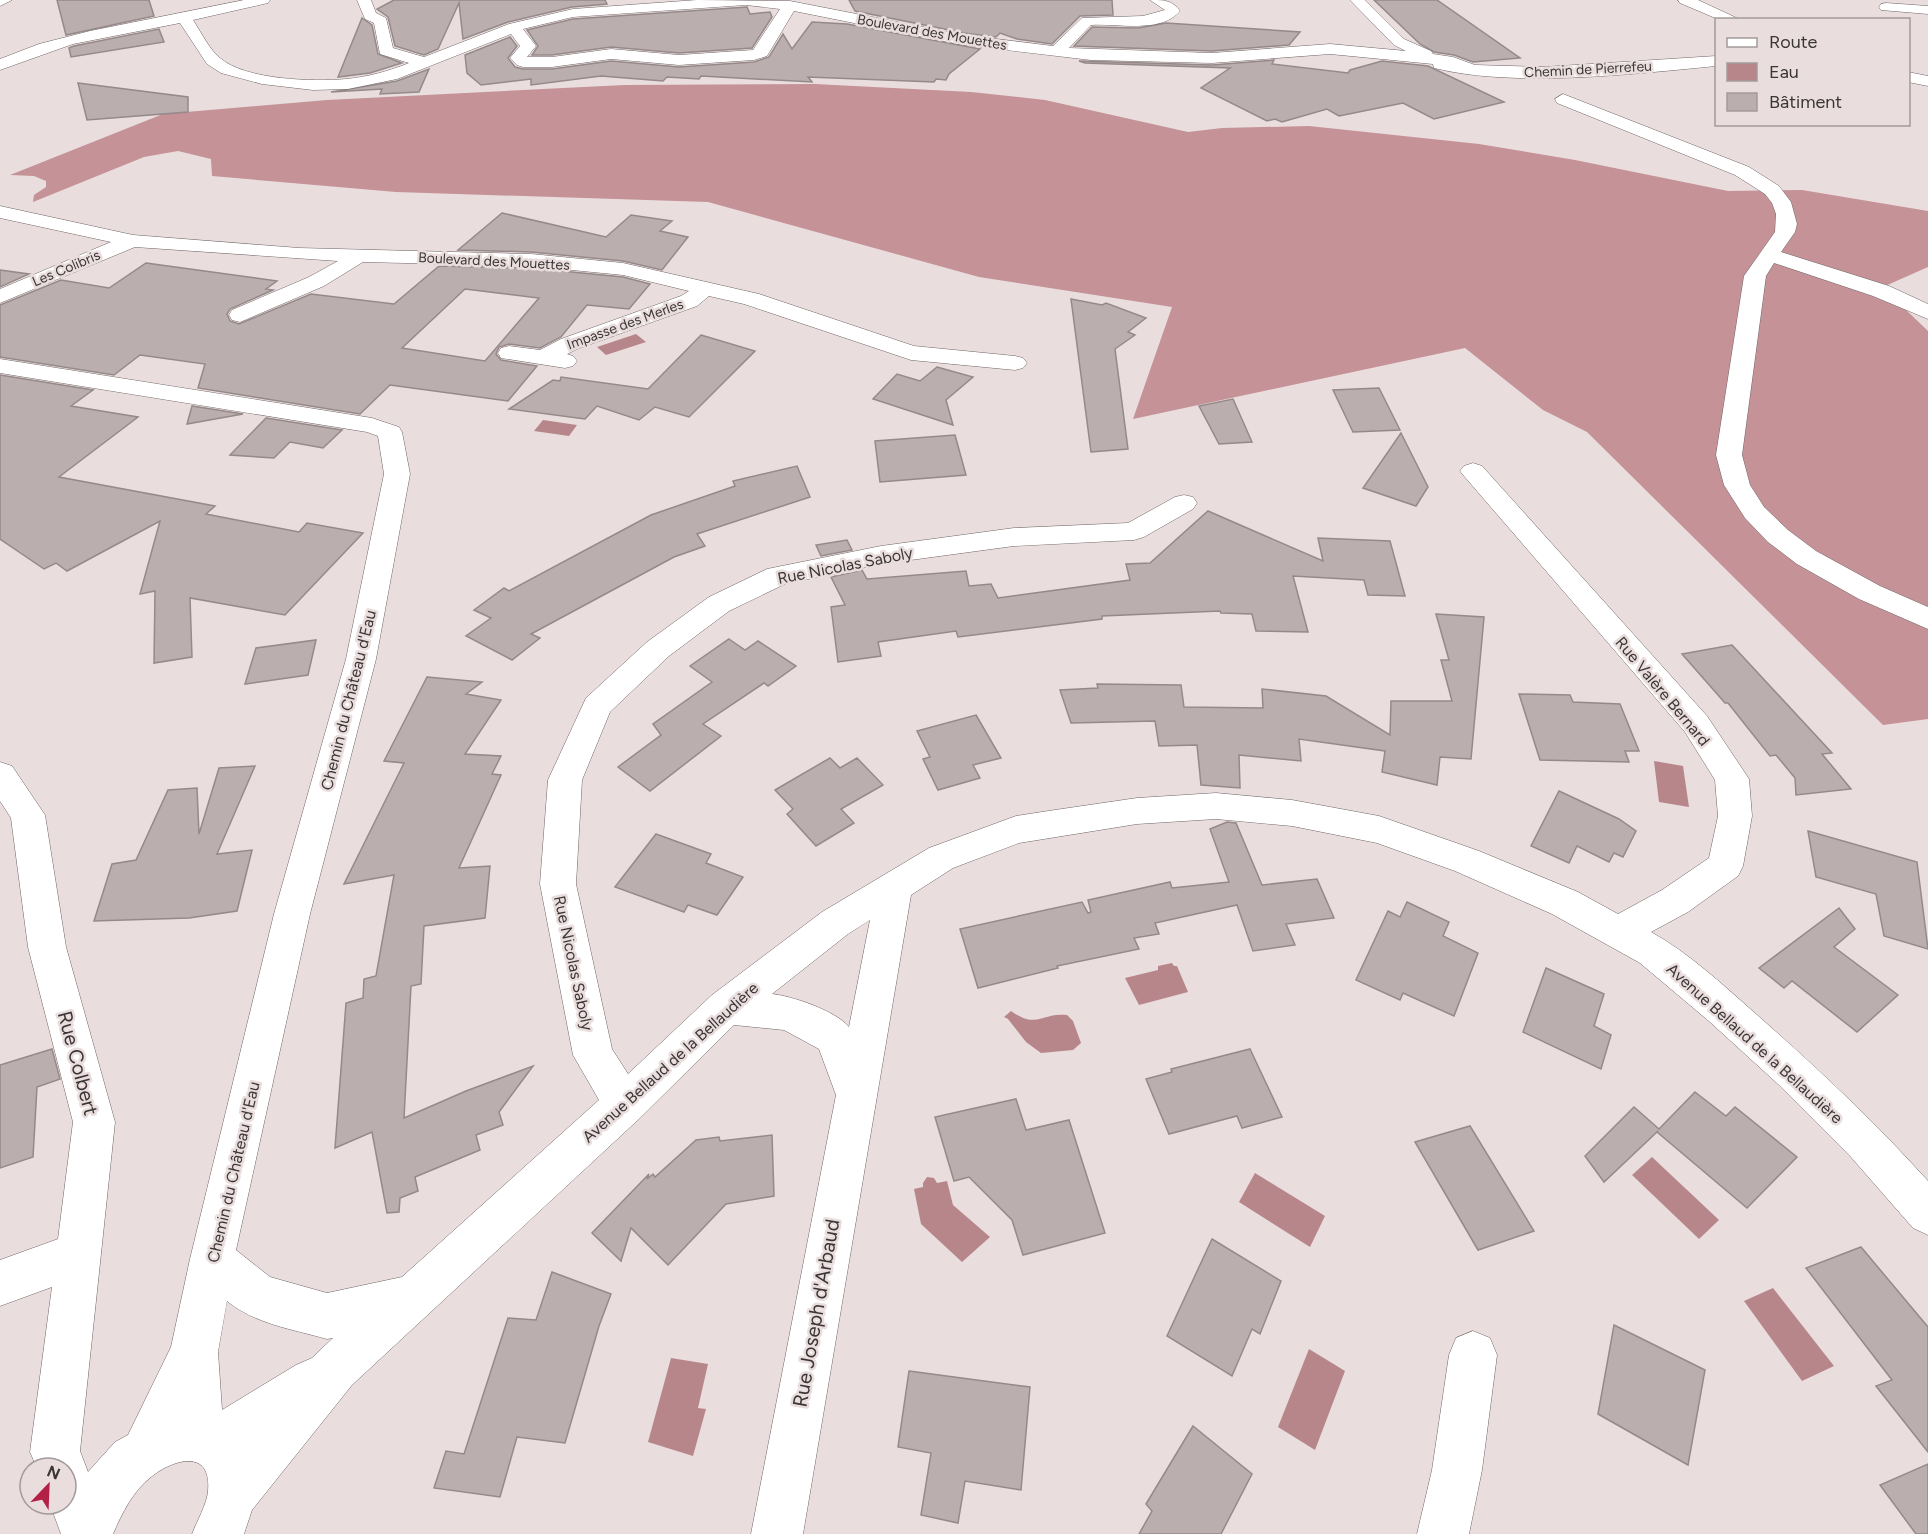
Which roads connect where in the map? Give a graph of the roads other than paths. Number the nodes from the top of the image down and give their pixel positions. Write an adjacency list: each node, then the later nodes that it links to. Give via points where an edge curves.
1 (5, 0): 7 (street)
2 (263, 0): 14 (street)
3 (364, 0): 22 (street, via 370,16 381,21 386,51)
4 (1157, 0): 17 (street, via 1173,11 1155,18)
5 (1357, 0): 19 (street)
6 (1685, 0): 15 (street)
7 (0, 2)
8 (1880, 3): 12 (street); 16 (street)
9 (642, 4): 11 (street, Boulevard des Mouettes); 18 (street, Boulevard des Mouettes, via 573,13)
10 (817, 4): 11 (street, Boulevard des Mouettes); 20 (street, Boulevard des Mouettes, via 934,35)
11 (790, 5): 18 (street, via 761,53 754,55 679,60 611,54 523,62 518,58 528,46)
12 (1928, 10)
13 (1072, 11): 17 (street)
14 (184, 18): 22 (street, Boulevard des Mouettes, via 213,62 246,76 313,85 348,84 392,76); 23 (street, via 66,40)
15 (1729, 18)
16 (1903, 18)
17 (1087, 21): 20 (street)
18 (514, 27): 22 (street, Boulevard des Mouettes)
19 (1403, 49): 20 (street, Boulevard des Mouettes, via 1388,54 1314,49 1179,59); 24 (street, Chemin de Pierrefeu); 24 (street, Chemin de Pierrefeu, via 1415,61)
20 (1056, 52)
21 (1715, 62): 26 (street, Chemin de Pierrefeu)
22 (426, 63)
23 (0, 65)
24 (1460, 66): 25 (street, Chemin de Pierrefeu)
25 (1509, 73): 26 (street, Chemin de Pierrefeu); 29 (street, via 1516,82)
26 (1542, 73): 29 (street, via 1552,90)
27 (1910, 77): 28 (street)
28 (1928, 81)
29 (1547, 94): 32 (street, via 1721,161 1772,190 1786,214 1787,224)
30 (1, 213): 31 (street, Boulevard des Mouettes)
31 (133, 241): 33 (street, Boulevard des Mouettes); 35 (street, Les Colibris)
32 (1768, 255): 36 (street, via 1881,291); 45 (street, via 1755,276 1729,454 1737,487 1750,508 1801,553 1844,579)
33 (358, 256): 34 (street, Boulevard des Mouettes, via 531,260 623,269); 37 (street, via 342,271 231,314)
34 (706, 288): 39 (street, Impasse des Merles, via 689,301 569,344); 40 (street, Boulevard des Mouettes, via 751,299 911,353)
35 (0, 297)
36 (1928, 312)
37 (274, 320)
38 (509, 352): 39 (street)
39 (543, 358): 41 (street)
40 (1015, 363)
41 (579, 364)
42 (0, 366): 54 (street, Chemin du Château d'Eau, via 372,425 390,432 397,474 361,659 292,914)
43 (1473, 471): 48 (street, Rue Valère Bernard, via 1696,724 1732,779 1735,816 1725,866 1675,902)
44 (1184, 503): 51 (street, Rue Nicolas Saboly, via 1134,531 1014,537 881,555 777,576 719,604 658,649 597,706 565,780 558,884 593,1054)
45 (1928, 619)
46 (0, 775): 53 (street, Rue Colbert, via 28,814 47,947 94,1122)
47 (894, 888): 48 (street, Avenue Bellaud de la Bellaudière, via 940,858 1016,830 1137,811 1216,806 1292,813 1379,830 1467,861 1565,903); 49 (street, Avenue Bellaud de la Bellaudière, via 835,923); 50 (street, Rue Joseph d'Arbaud)
48 (1618, 932): 52 (street, Avenue Bellaud de la Bellaudière, via 1653,952 1785,1065 1865,1142)
49 (726, 1007): 50 (street, via 790,1013 834,1037); 51 (street, Avenue Bellaud de la Bellaudière)
50 (855, 1091): 66 (street, Rue Joseph d'Arbaud)
51 (625, 1104): 56 (street, Avenue Bellaud de la Bellaudière)
52 (1928, 1213)
53 (77, 1255): 55 (street); 62 (street, Rue Colbert)
54 (212, 1259): 56 (street, via 258,1297 327,1316); 57 (street, Chemin du Château d'Eau)
55 (0, 1283)
56 (411, 1298): 59 (street, Avenue Bellaud de la Bellaudière)
57 (194, 1352): 60 (street, Chemin du Château d'Eau); 61 (street, Chemin du Château d'Eau)
58 (1473, 1355): 67 (street, via 1457,1470)
59 (334, 1368): 60 (street, Avenue Bellaud de la Bellaudière); 64 (street, Avenue Bellaud de la Bellaudière)
60 (207, 1438): 61 (street, via 183,1435); 64 (street, via 227,1454 234,1471)
61 (147, 1448): 65 (street, via 108,1485 94,1510)
62 (57, 1456)
63 (78, 1510): 65 (street)
64 (226, 1513)
65 (87, 1534)
66 (777, 1534)
67 (1443, 1534)

